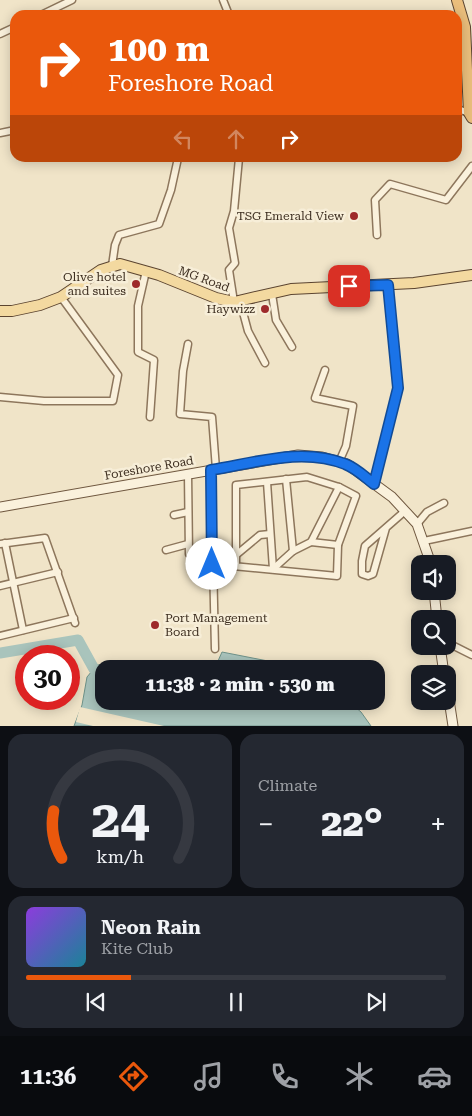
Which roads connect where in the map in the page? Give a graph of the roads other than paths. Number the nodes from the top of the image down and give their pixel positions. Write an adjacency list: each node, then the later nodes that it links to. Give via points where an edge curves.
1 (72, 0): 2 (street)
2 (51, 10)
3 (462, 17): 4 (highway)
4 (471, 116)
5 (177, 162): 9 (street, via 159,224 119,235)
6 (239, 162): 15 (street, via 229,228 234,263 229,270)
7 (472, 166): 8 (street, via 446,200 390,184 376,200)
8 (377, 235)
9 (112, 266): 10 (main road, MG Road, via 120,264); 14 (main road)
10 (146, 271): 15 (main road, MG Road, via 216,298); 22 (street, via 138,306 138,352 154,360)
11 (472, 275): 12 (main road, MG Road)
12 (388, 285): 13 (main road, MG Road, via 291,290); 28 (street, via 398,388)
13 (272, 294): 15 (main road, MG Road); 18 (street, via 276,320)
14 (61, 297): 16 (main road, via 40,305); 21 (street, via 118,375 113,401)
15 (237, 301): 19 (street)
16 (0, 311)
17 (188, 344): 24 (street, via 180,414 212,417)
18 (292, 347)
19 (265, 363)
20 (325, 370): 23 (street, via 315,398 353,406 346,446)
21 (0, 397)
22 (150, 418)
23 (339, 462): 24 (main road, Foreshore Road, via 298,455); 28 (main road, Foreshore Road, via 347,464)
24 (214, 469): 25 (main road, Foreshore Road); 49 (street)
25 (188, 474): 31 (main road, Foreshore Road); 32 (street)
26 (286, 479): 27 (street); 29 (street, via 308,477); 45 (street)
27 (267, 482): 38 (street); 47 (street, via 236,485)
28 (374, 484): 33 (main road, Foreshore Road)
29 (339, 487): 40 (street); 43 (street, via 356,496)
30 (444, 503): 35 (street, via 428,512)
31 (0, 507)
32 (188, 512): 34 (street); 42 (street)
33 (405, 512): 35 (main road, Foreshore Road); 36 (street)
34 (174, 515)
35 (417, 524): 39 (main road, Foreshore Road)
36 (386, 528): 36 (street, via 365,546 362,574 373,574)
37 (472, 531): 39 (street)
38 (270, 534): 47 (street, via 260,535); 51 (street)
39 (424, 541): 48 (main road, Foreshore Road)
40 (311, 542): 43 (street); 45 (street)
41 (2, 544): 52 (street, via 45,538); 53 (street)
42 (188, 544): 44 (street); 46 (street)
43 (338, 545): 51 (street, via 337,576)
44 (166, 550)
45 (293, 551): 51 (street)
46 (189, 554)
47 (236, 555): 50 (street)
48 (428, 555)
49 (212, 564): 50 (street); 58 (street)
50 (236, 565): 51 (street)
51 (273, 569)
52 (58, 572): 53 (street); 55 (street, via 74,620)
53 (14, 583): 54 (street); 55 (street)
54 (0, 586)
55 (23, 630): 56 (street)
56 (0, 636)
57 (456, 647): 59 (street)
58 (215, 649)
59 (472, 655)
60 (451, 710): 61 (main road)
61 (453, 726)

